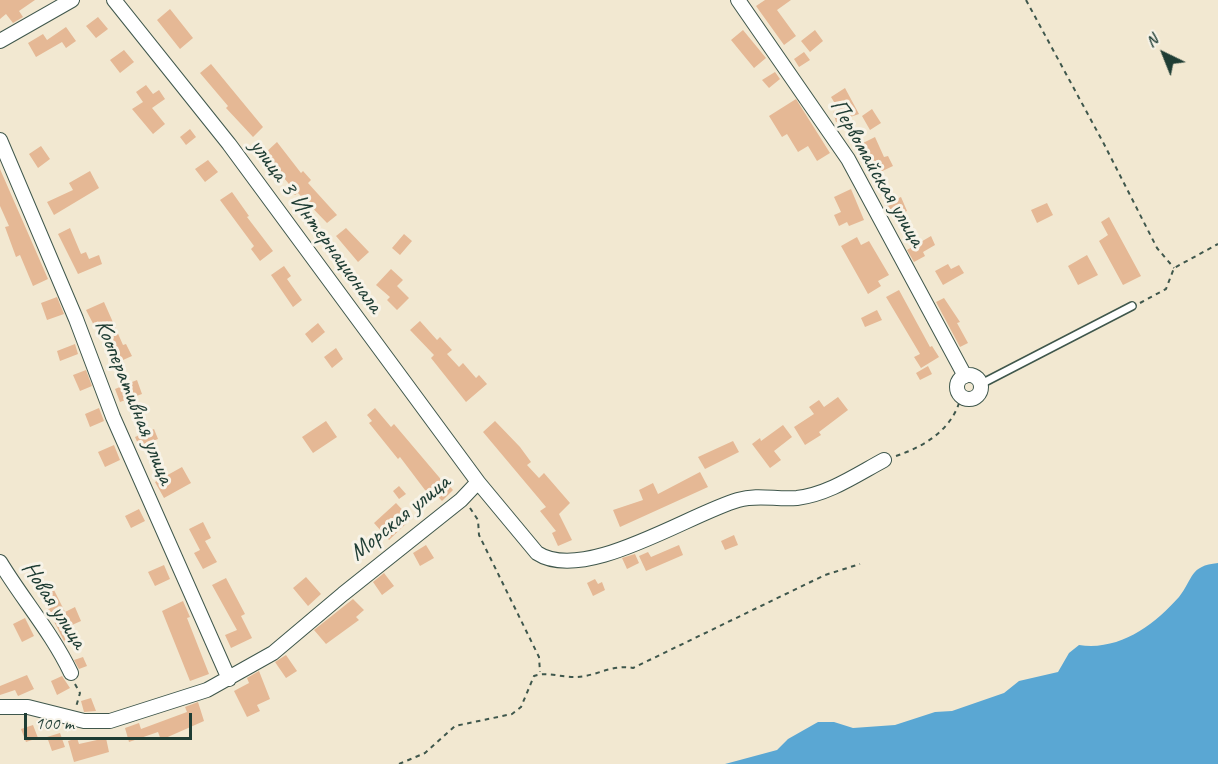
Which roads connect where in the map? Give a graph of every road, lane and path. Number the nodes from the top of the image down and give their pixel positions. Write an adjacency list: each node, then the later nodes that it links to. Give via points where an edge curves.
1 (72, 0): 5 (street)
2 (114, 0): 14 (street, улица 3 Интернационала, via 228,144)
3 (738, 0): 10 (street, Первомайская улица, via 848,159)
4 (1026, 0): 8 (path, via 1156,248)
5 (0, 41)
6 (0, 140): 20 (street, Кооперативная улица, via 113,417)
7 (1218, 244): 8 (path)
8 (1174, 268): 9 (path, via 1166,289)
9 (1132, 306): 11 (lane)
10 (965, 376): 11 (street, via 976,377); 12 (street, via 958,385)
11 (981, 384): 12 (street, via 981,392 975,398)
12 (961, 396): 13 (path, via 956,414 945,427 915,449)
13 (884, 460): 14 (street, Морская улица, via 817,495 735,500 684,524 573,563 537,554)
14 (478, 482): 15 (street, Морская улица)
15 (461, 500): 19 (path, via 478,520 479,535 538,657); 20 (street, Морская улица, via 273,653)
16 (0, 562): 18 (street, Новая улица, via 56,642)
17 (860, 564): 19 (path, via 825,575 633,668 614,666 579,677)
18 (71, 673): 22 (path, via 80,693)
19 (541, 673): 23 (path, via 534,676 521,707 512,714 455,726 425,753)
20 (229, 679): 22 (street, Морская улица, via 207,690 110,721)
21 (0, 707): 22 (street, Морская улица, via 35,708)
22 (74, 718)
23 (399, 764)

